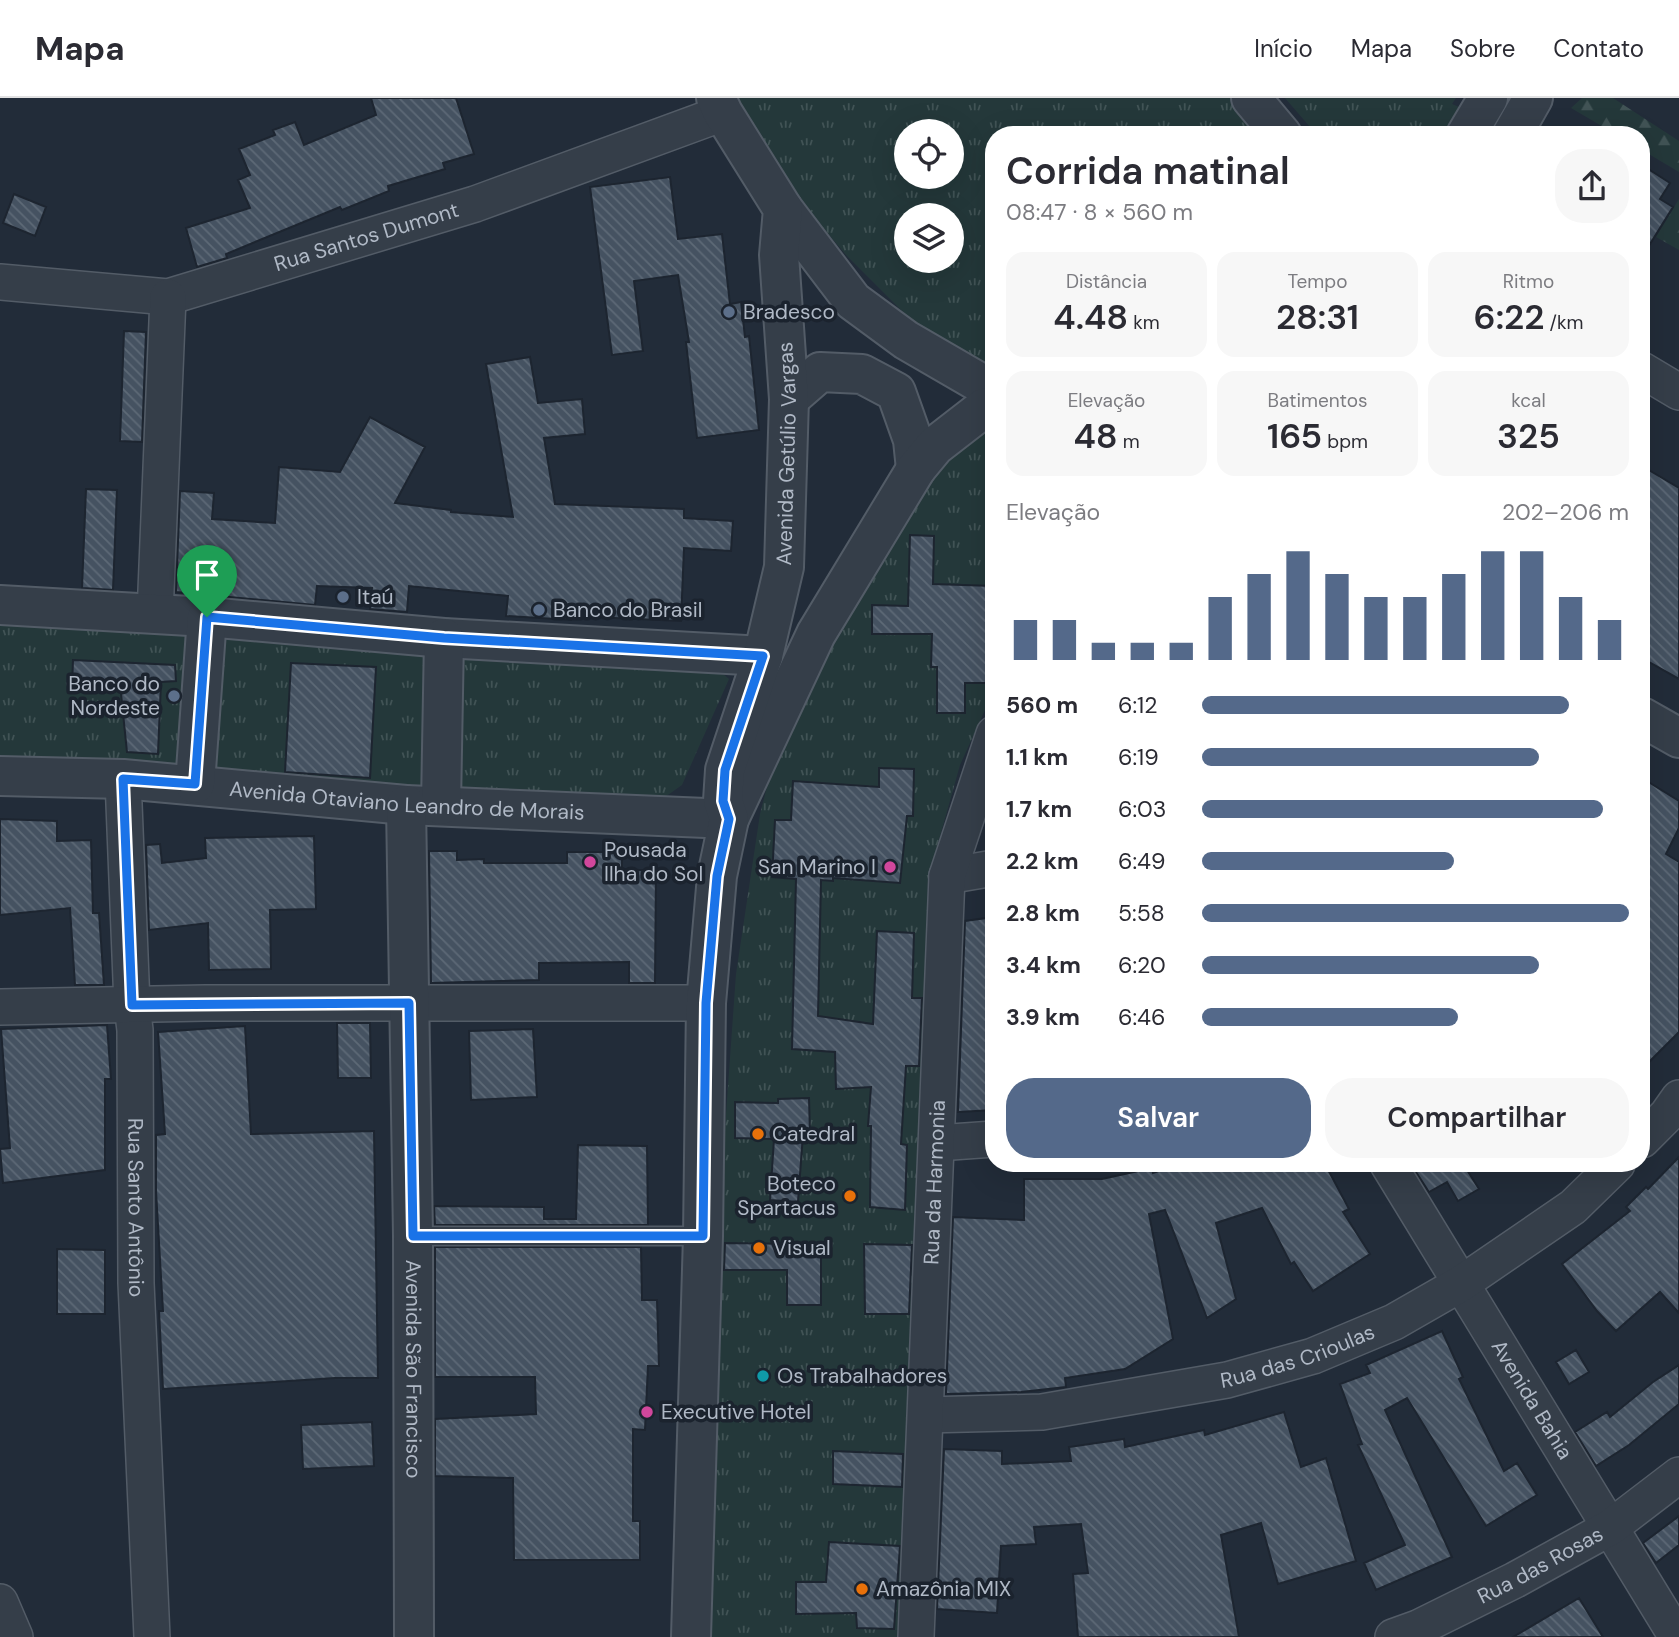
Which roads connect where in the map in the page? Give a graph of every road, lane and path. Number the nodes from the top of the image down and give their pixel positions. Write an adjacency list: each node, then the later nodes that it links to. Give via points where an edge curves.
1 (1251, 98): 5 (street)
2 (1488, 98): 6 (street)
3 (1533, 98): 7 (street)
4 (719, 106): 8 (street); 10 (street, Rua Santos Dumont, via 475,204)
5 (1274, 126)
6 (1471, 126)
7 (1517, 126)
8 (783, 209): 12 (street, via 853,301 906,340); 14 (street, Avenida Getúlio Vargas, via 779,255)
9 (0, 282): 10 (street, Rua Santos Dumont)
10 (168, 297): 18 (street)
11 (1650, 375): 13 (street)
12 (985, 386)
13 (1679, 391)
14 (789, 399): 16 (street, via 820,373 862,374 896,393 913,440); 21 (street, Avenida Getúlio Vargas, via 784,567)
15 (985, 408): 16 (street, Avenida Getúlio Vargas, via 935,446)
16 (916, 469): 29 (street, Avenida Getúlio Vargas, via 816,634)
17 (0, 605): 18 (street)
18 (155, 615): 19 (street)
19 (207, 617): 20 (street); 27 (street)
20 (444, 638): 21 (street); 28 (street, Avenida São Francisco)
21 (763, 656): 29 (street, Avenida Getúlio Vargas, via 725,770 723,801)
22 (1650, 722): 23 (street)
23 (1679, 738)
24 (985, 761): 31 (street, Rua da Harmonia)
25 (0, 776): 26 (street, Avenida Otaviano Leandro de Morais)
26 (123, 779): 27 (street, Avenida Otaviano Leandro de Morais); 34 (street, Rua Santo Antônio)
27 (195, 784): 28 (street, Avenida Otaviano Leandro de Morais)
28 (423, 805): 29 (street, Avenida Otaviano Leandro de Morais); 32 (street, Avenida São Francisco)
29 (729, 819): 33 (street, Avenida Getúlio Vargas, via 717,876)
30 (985, 869): 31 (street)
31 (947, 876): 39 (street, Rua da Harmonia)
32 (409, 1003): 33 (street); 34 (street); 42 (street, Avenida São Francisco)
33 (706, 1003): 43 (street, Avenida Getúlio Vargas)
34 (132, 1005): 35 (street); 50 (street, Rua Santo Antônio, via 136,1283)
35 (0, 1007)
36 (1679, 1098): 37 (street)
37 (1650, 1132)
38 (985, 1140): 39 (street)
39 (937, 1143): 45 (street, Rua da Harmonia)
40 (1393, 1172): 44 (street, Avenida Bahia)
41 (1609, 1172): 44 (street, Rua das Crioulas, via 1573,1207)
42 (413, 1236): 43 (lane); 51 (street, Avenida São Francisco)
43 (703, 1236): 52 (street, Avenida Getúlio Vargas)
44 (1462, 1283): 45 (street, Rua das Crioulas, via 1394,1322 1325,1351 1227,1380 1042,1412); 47 (street, Avenida Bahia)
45 (926, 1415): 53 (street, Rua da Harmonia)
46 (1679, 1475): 47 (street, Rua das Rosas)
47 (1611, 1527): 54 (street, Rua das Rosas, via 1515,1580); 55 (street, Avenida Bahia)
48 (0, 1602): 49 (street)
49 (15, 1637)
50 (152, 1637)
51 (414, 1637)
52 (691, 1637)
53 (916, 1637)
54 (1393, 1637)
55 (1677, 1637)

